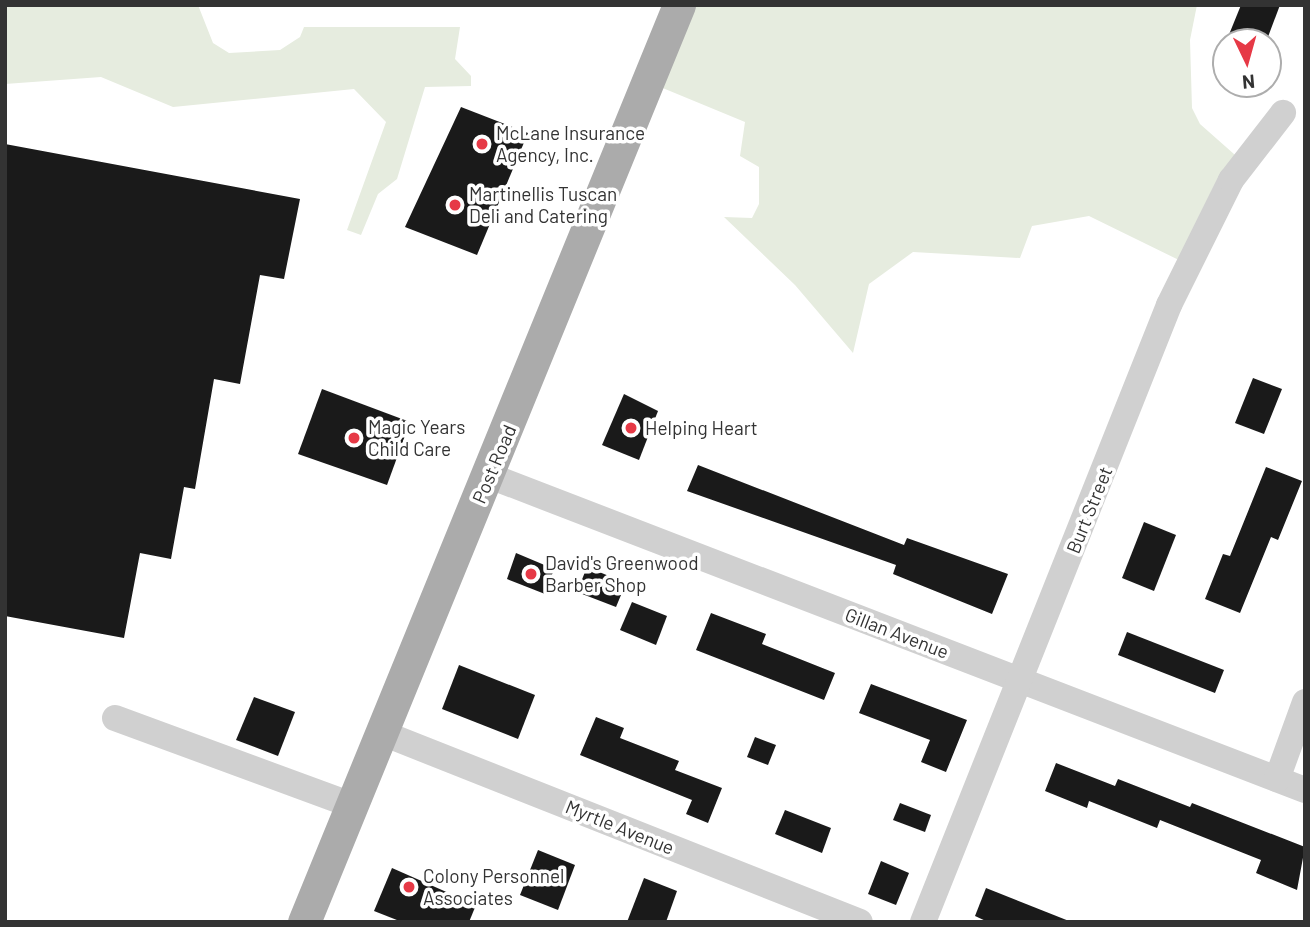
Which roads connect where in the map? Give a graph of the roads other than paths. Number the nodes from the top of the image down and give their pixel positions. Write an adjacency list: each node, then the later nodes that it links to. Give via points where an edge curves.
1 (679, 5): 3 (main road, Post Road)
2 (1283, 113): 4 (street, Burt Street, via 1231,180 1169,305)
3 (490, 476): 4 (street, Gillan Avenue); 7 (main road, Post Road)
4 (1021, 681): 8 (street, Gillan Avenue); 13 (street, Burt Street)
5 (1305, 702): 8 (street)
6 (115, 718): 10 (street)
7 (380, 732): 10 (main road, Post Road); 12 (street, Myrtle Avenue)
8 (1277, 779): 9 (street, Gillan Avenue)
9 (1305, 790)
10 (351, 805): 11 (main road, Post Road)
11 (304, 922)
12 (860, 922)
13 (923, 922)

